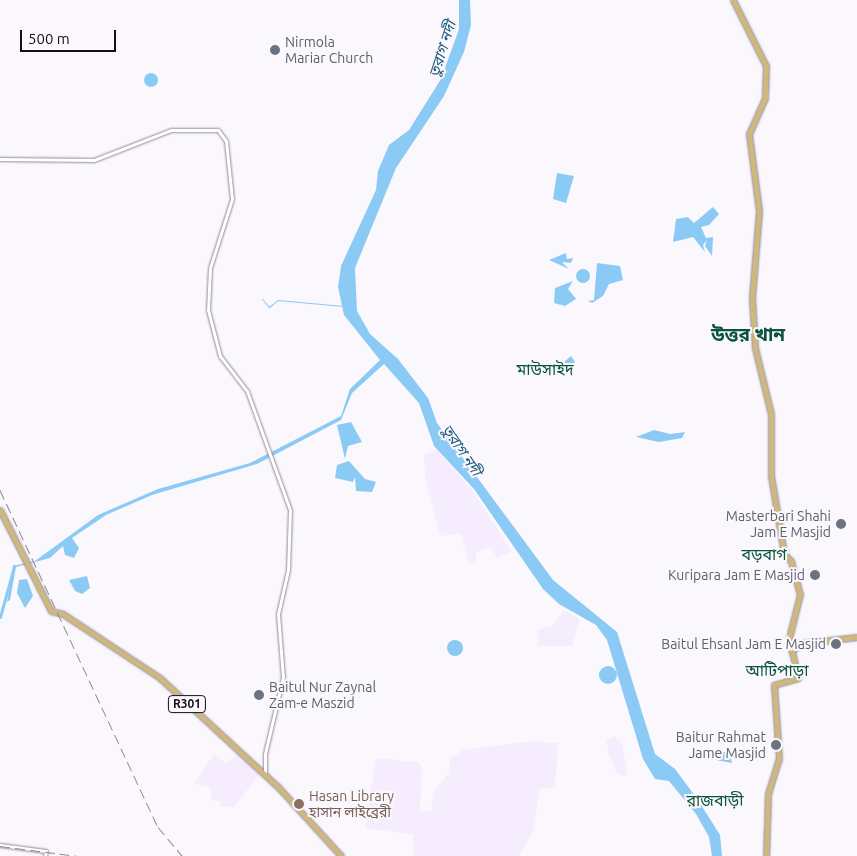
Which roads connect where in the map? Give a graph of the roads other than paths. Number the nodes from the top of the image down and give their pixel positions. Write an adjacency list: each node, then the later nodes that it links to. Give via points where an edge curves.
1 (733, 0): 5 (main road, via 766,66 765,98 749,134 759,211 752,298 757,368 773,424 771,465 779,530 784,554 790,559 800,590)
2 (0, 159): 6 (street, via 90,161 162,131 221,132 232,198 210,268 208,310 220,356 247,392 290,510 288,570 278,620 283,677 265,754)
3 (0, 510): 6 (main road, R301, via 51,611 63,614 148,670)
4 (857, 637): 5 (main road, via 805,643)
5 (791, 650): 10 (main road, via 798,678 774,685 779,758 768,794)
6 (265, 775): 9 (main road, R301)
7 (0, 845): 8 (street, via 46,851)
8 (45, 856)
9 (341, 856)
10 (766, 856)

